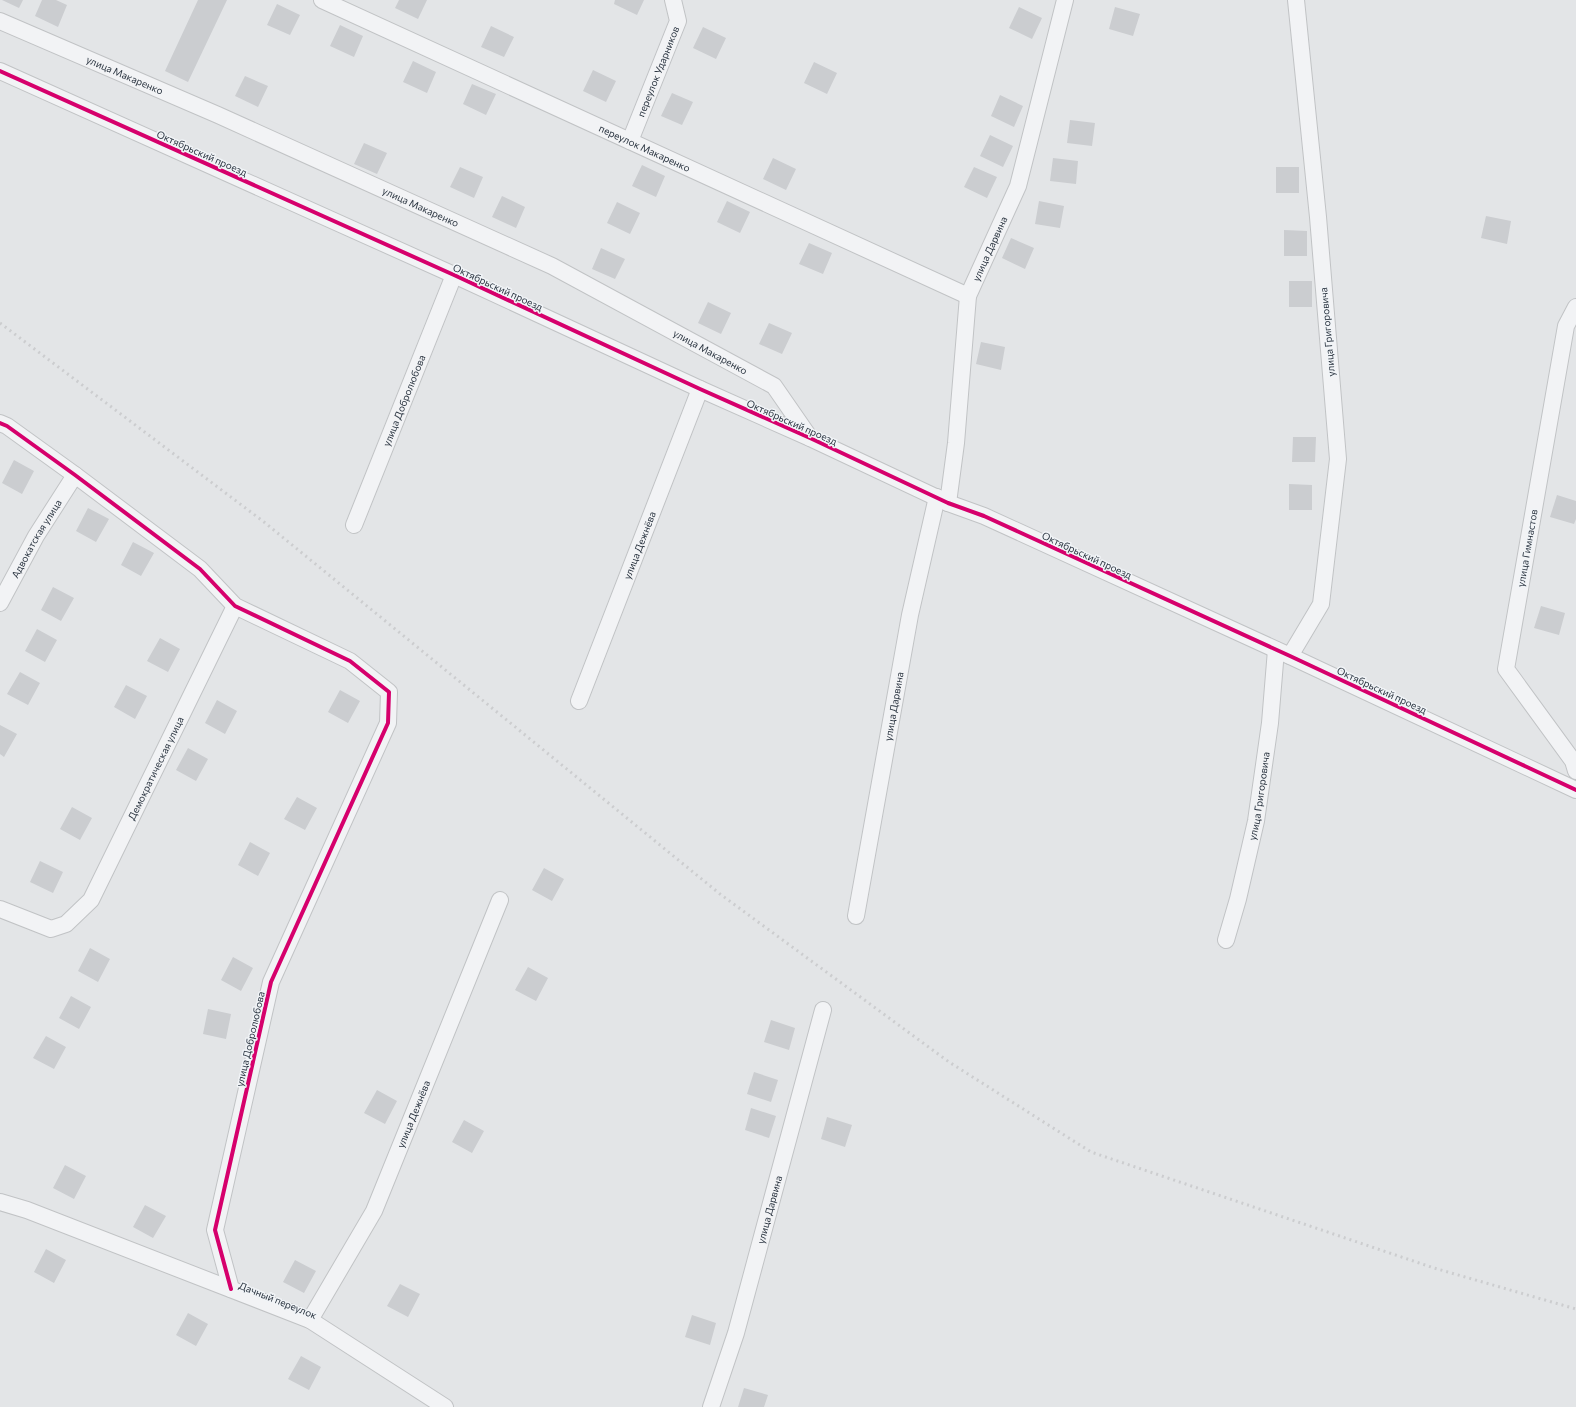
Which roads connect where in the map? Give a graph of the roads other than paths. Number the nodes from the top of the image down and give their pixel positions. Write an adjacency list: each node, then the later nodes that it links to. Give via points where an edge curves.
1 (322, 0): 7 (street, переулок Макаренко)
2 (673, 0): 7 (street, переулок Ударников, via 678,21)
3 (1065, 0): 9 (street, улица Дарвина, via 1018,186)
4 (1296, 0): 19 (street, улица Григоровича, via 1318,217 1338,458 1321,604)
5 (0, 21): 13 (street, улица Макаренко, via 218,115 552,266 774,386)
6 (0, 71): 8 (street, Октябрьский проезд)
7 (630, 141): 9 (street, переулок Макаренко)
8 (454, 275): 11 (street, Октябрьский проезд); 16 (street, улица Добролюбова)
9 (968, 296): 15 (street, улица Дарвина, via 956,443)
10 (1576, 307): 21 (street, улица Гимнастов, via 1566,326 1506,669 1572,761)
11 (700, 389): 13 (street, Октябрьский проезд); 20 (street, улица Дежнёва)
12 (0, 423): 14 (street, via 8,426)
13 (810, 438): 15 (street, Октябрьский проезд)
14 (75, 475): 17 (street, Адвокатская улица, via 36,536); 18 (street, via 200,569)
15 (942, 500): 19 (street, Октябрьский проезд, via 984,516); 25 (street, улица Дарвина, via 910,615)
16 (354, 525)
17 (0, 603)
18 (235, 606): 24 (street, Демократическая улица, via 91,900 66,924 51,929); 29 (street, улица Добролюбова, via 350,661 389,692 388,723 271,982 215,1230)
19 (1283, 653): 22 (street, Октябрьский проезд); 26 (street, улица Григоровича, via 1256,821)
20 (580, 701)
21 (1576, 771)
22 (1576, 790)
23 (500, 900): 30 (street, улица Дежнёва, via 374,1211)
24 (0, 909)
25 (856, 916)
26 (1226, 940)
27 (823, 1010): 32 (street, улица Дарвина, via 736,1333)
28 (0, 1202): 29 (street, Дачный переулок, via 27,1210)
29 (230, 1289): 30 (street, Дачный переулок)
30 (310, 1320): 31 (street, Дачный переулок)
31 (445, 1407)
32 (711, 1407)

